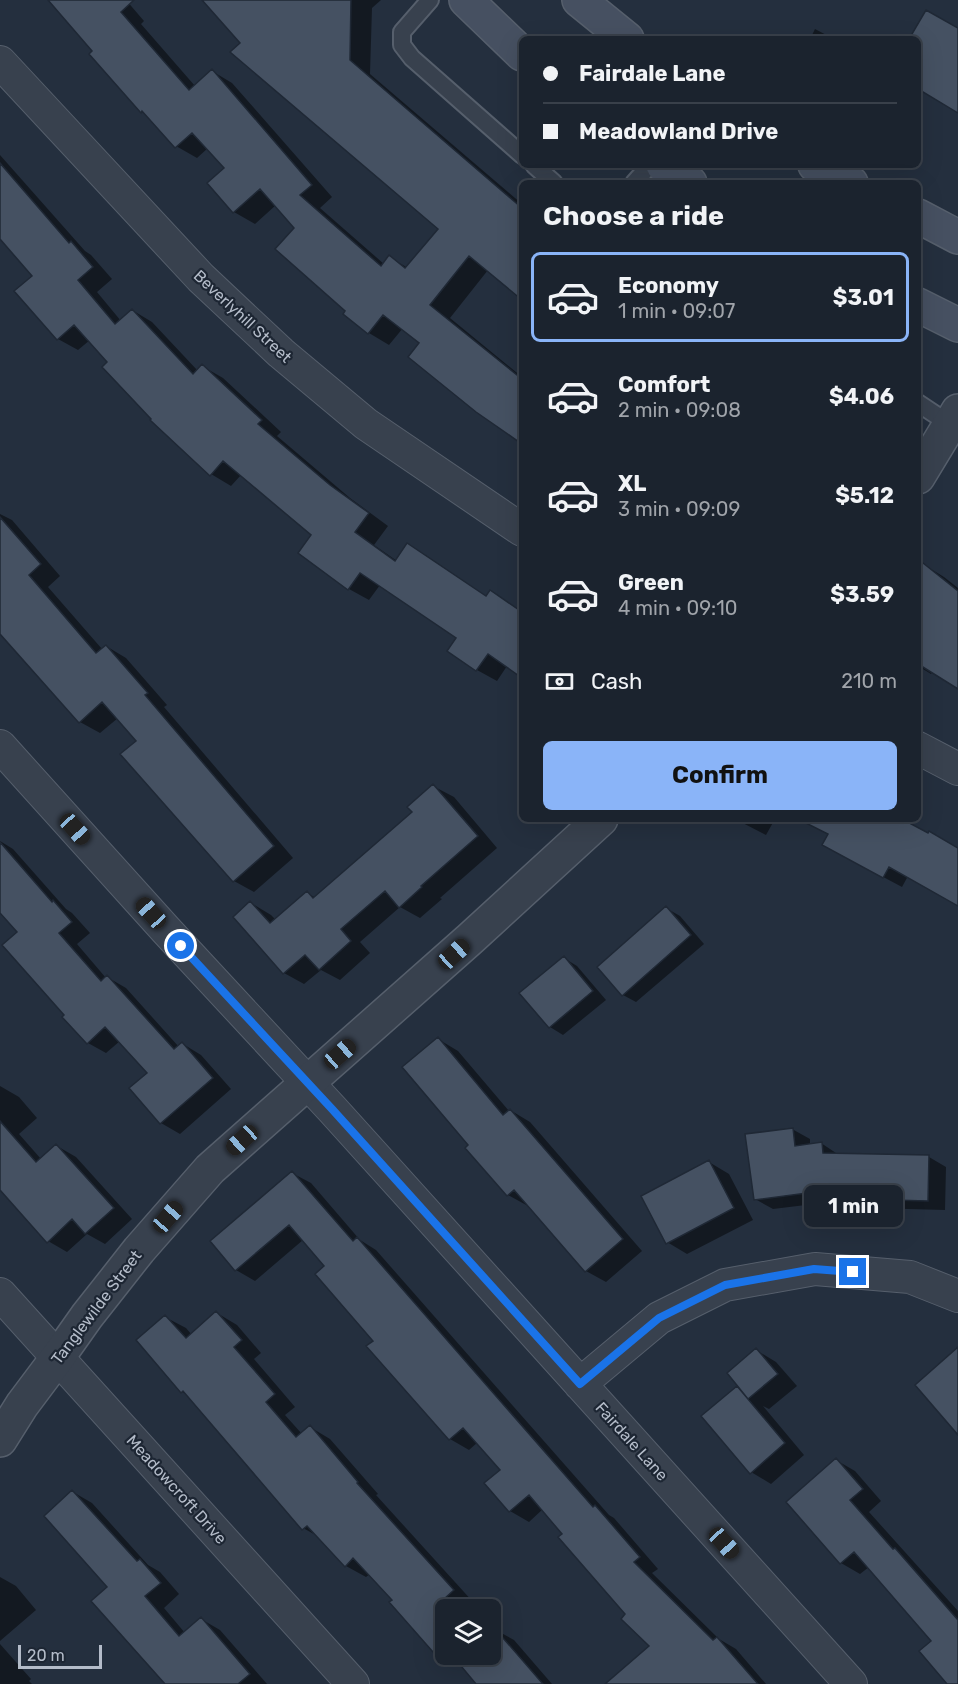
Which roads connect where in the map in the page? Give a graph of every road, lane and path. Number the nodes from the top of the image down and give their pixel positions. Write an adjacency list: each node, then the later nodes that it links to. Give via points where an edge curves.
1 (430, 0): 7 (lane, via 402,32 402,45)
2 (466, 0): 5 (main road)
3 (579, 0): 4 (main road)
4 (623, 36)
5 (519, 51)
6 (0, 62): 23 (street, Beverlyhill Street, via 201,278 281,353 366,424)
7 (519, 152)
8 (537, 168): 12 (lane)
9 (647, 168): 13 (lane)
10 (668, 168): 14 (main road)
11 (821, 168): 15 (main road)
12 (551, 180)
13 (637, 180)
14 (686, 180)
15 (845, 180)
16 (921, 218): 17 (main road)
17 (958, 237)
18 (921, 306): 19 (main road)
19 (958, 325)
20 (921, 404): 21 (lane)
21 (954, 418): 22 (street)
22 (921, 472)
23 (519, 528)
24 (0, 746): 28 (street, Fairdale Lane)
25 (921, 750): 26 (street)
26 (958, 769)
27 (598, 822): 28 (street, Tanglewilde Street)
28 (307, 1082): 31 (street, Tanglewilde Street, via 210,1168 139,1250); 32 (street, Fairdale Lane)
29 (0, 1294): 31 (street, Meadowcroft Drive)
30 (958, 1296): 32 (street, via 910,1277 814,1269 725,1285 659,1318)
31 (58, 1357): 33 (street, Tanglewilde Street); 34 (street, Meadowcroft Drive)
32 (580, 1384): 35 (street, Fairdale Lane)
33 (0, 1440)
34 (353, 1684)
35 (852, 1684)

